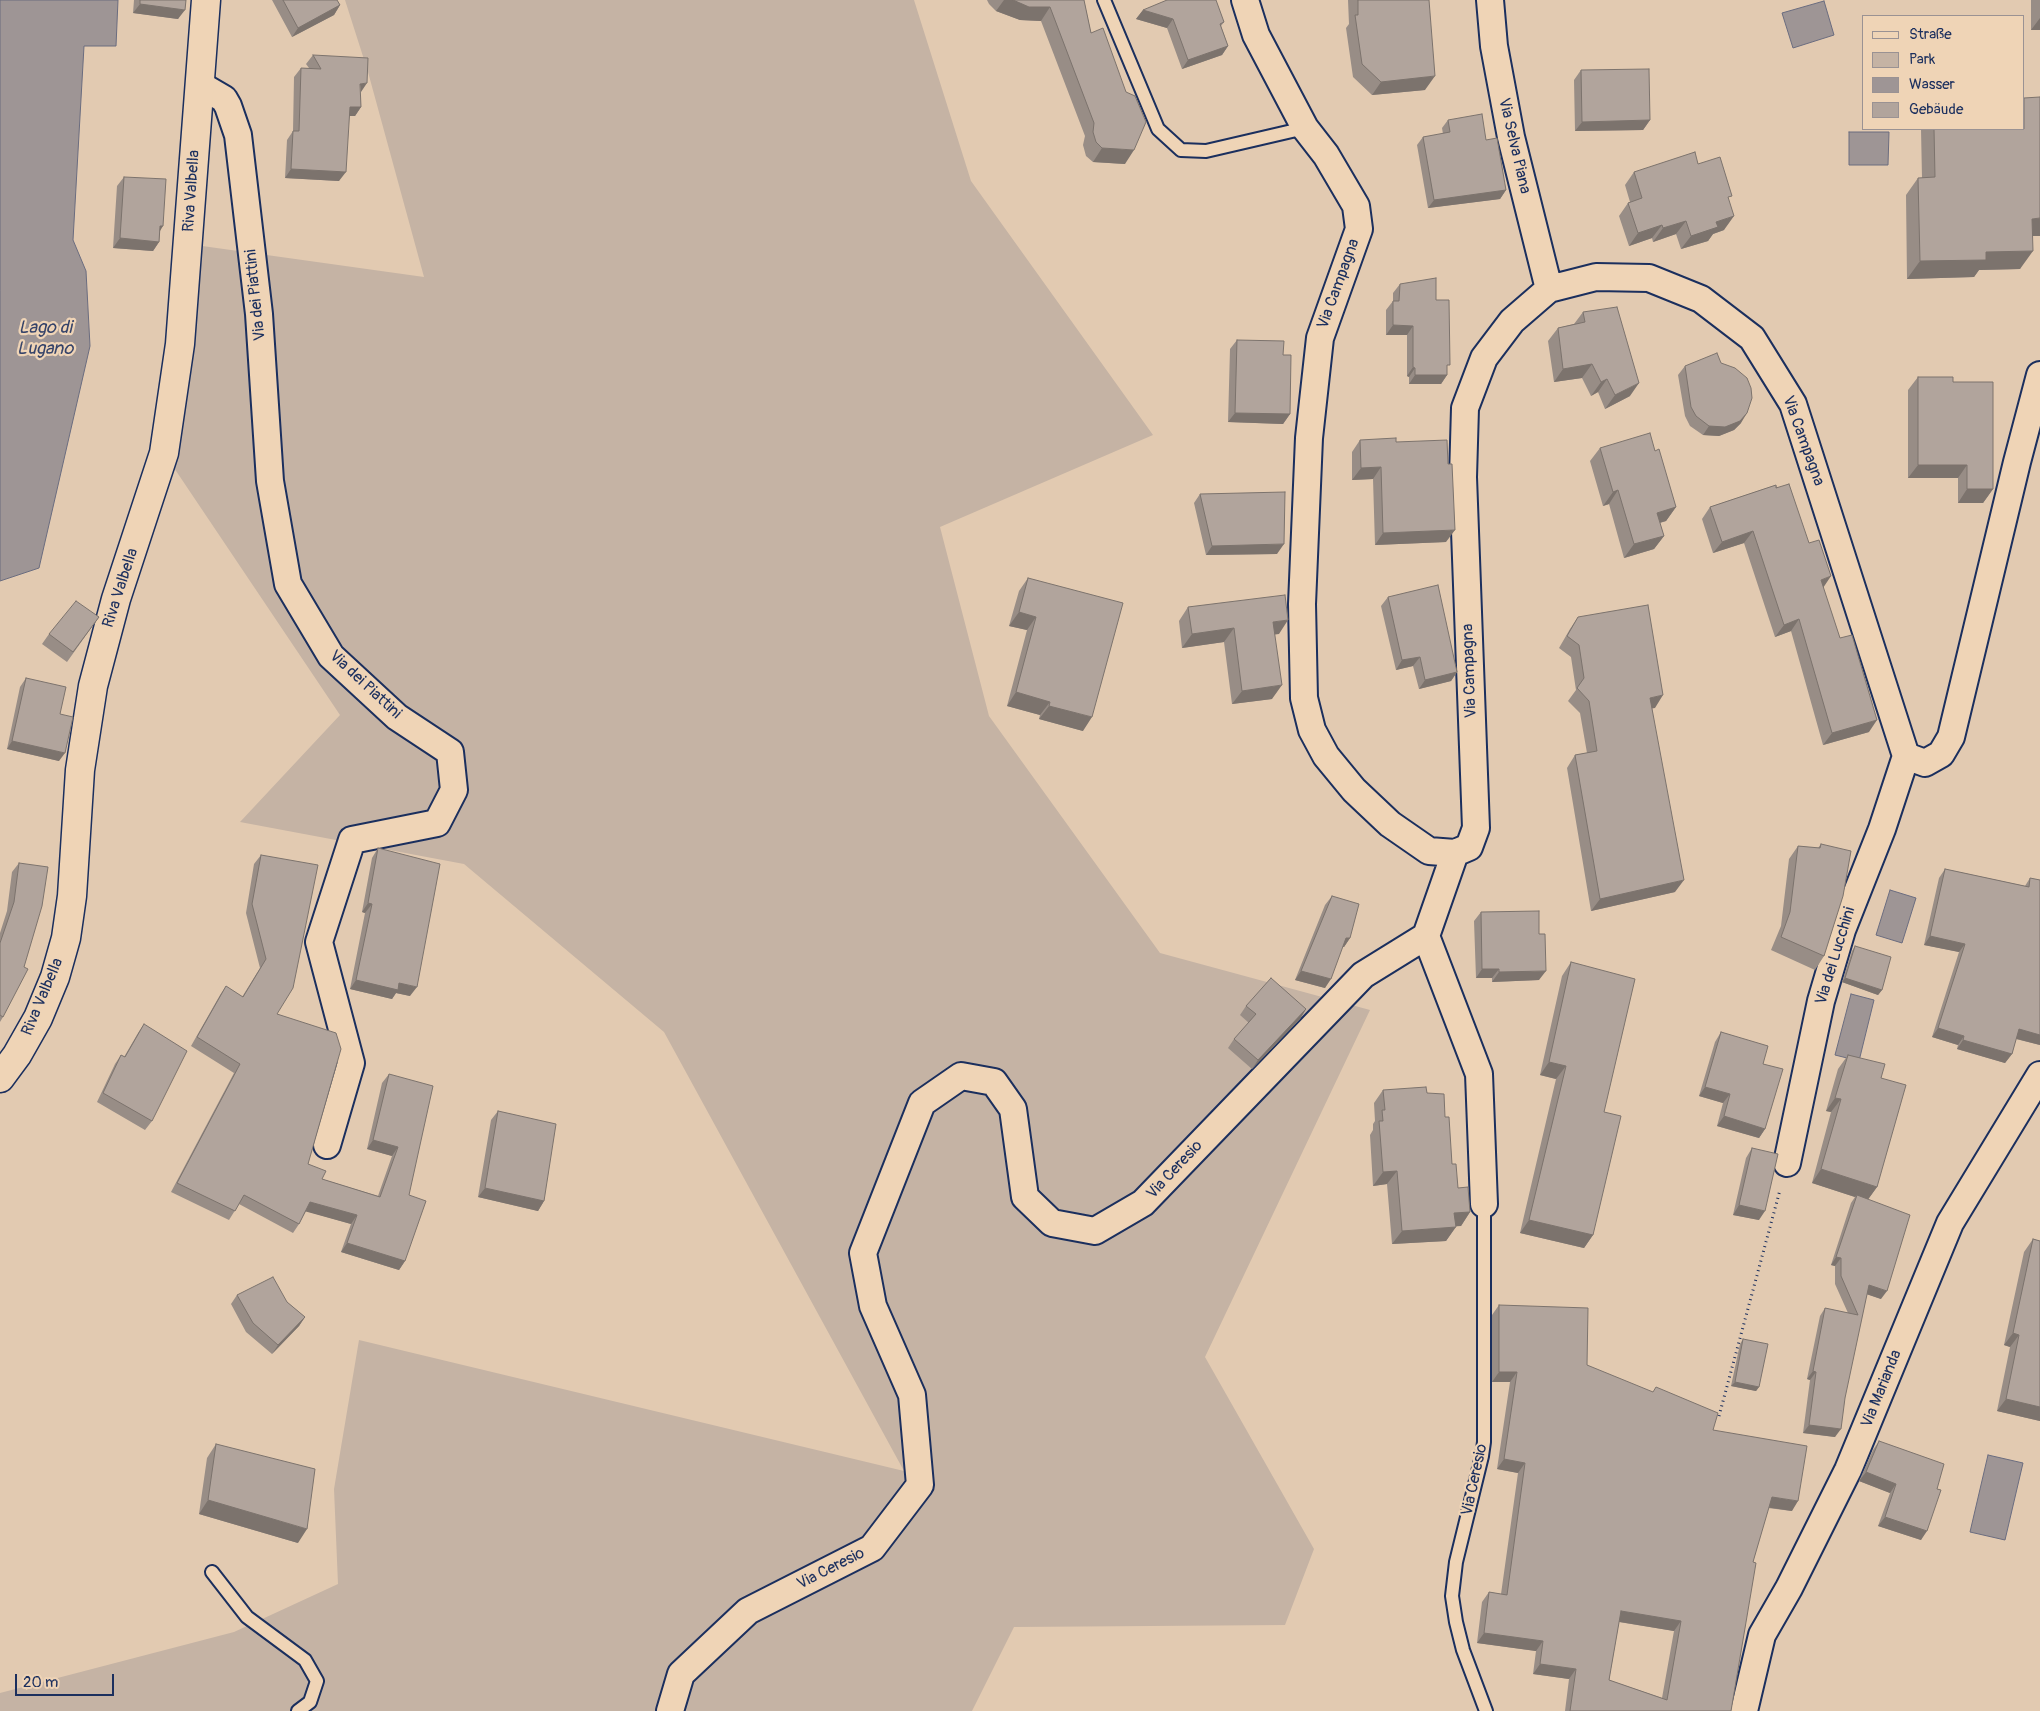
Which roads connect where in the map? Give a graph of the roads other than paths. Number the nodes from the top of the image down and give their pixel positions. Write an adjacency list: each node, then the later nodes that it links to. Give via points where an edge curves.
1 (206, 0): 5 (main road, Riva Valbella)
2 (1104, 0): 6 (lane, via 1158,129 1181,150 1206,150)
3 (1245, 0): 6 (street, Via Campagna, via 1256,35)
4 (1490, 0): 7 (street, Via Selva Piana, via 1494,46 1511,137)
5 (200, 85): 13 (main road, Riva Valbella, via 180,344 164,453 116,599 93,686 80,770 66,938 55,977 38,1018); 14 (street, Via dei Piattini, via 224,99 238,135 259,314 270,481 288,584 331,656 397,717 450,752 454,790 437,824 352,840 319,942 351,1063)
6 (1305, 128): 10 (street, Via Campagna, via 1326,155 1356,206 1359,228 1320,338 1308,448 1302,604 1304,698 1312,730 1326,756 1354,790 1390,824 1428,851)
7 (1549, 289): 9 (street, Via Campagna, via 1596,277 1649,278 1702,299 1752,338 1793,404); 10 (street, Via Campagna, via 1512,321 1484,358 1465,408 1464,486 1476,828 1469,846)
8 (2040, 376): 9 (street, via 1951,738 1941,754 1925,763)
9 (1906, 756): 15 (street, Via dei Lucchini, via 1882,829 1842,930 1826,984)
10 (1455, 852): 11 (street)
11 (1426, 936): 16 (street, Via Ceresio, via 1479,1074); 19 (street, Via Ceresio, via 1363,975 1143,1203 1095,1231 1052,1223 1025,1197 1013,1109 994,1082 961,1076 922,1103 862,1253 873,1306 912,1396 920,1485 872,1548 748,1611 681,1674)
12 (2040, 1075): 21 (street, Via Marianda, via 1950,1223 1848,1470 1762,1635)
13 (0, 1078)
14 (327, 1145)
15 (1787, 1163)
16 (1484, 1204): 20 (lane, Via Ceresio, via 1484,1442 1456,1562 1452,1596 1463,1650)
17 (212, 1572): 18 (lane, via 247,1617 305,1660 317,1681 310,1702)
18 (298, 1711)
19 (670, 1711)
20 (1486, 1711)
21 (1744, 1711)

